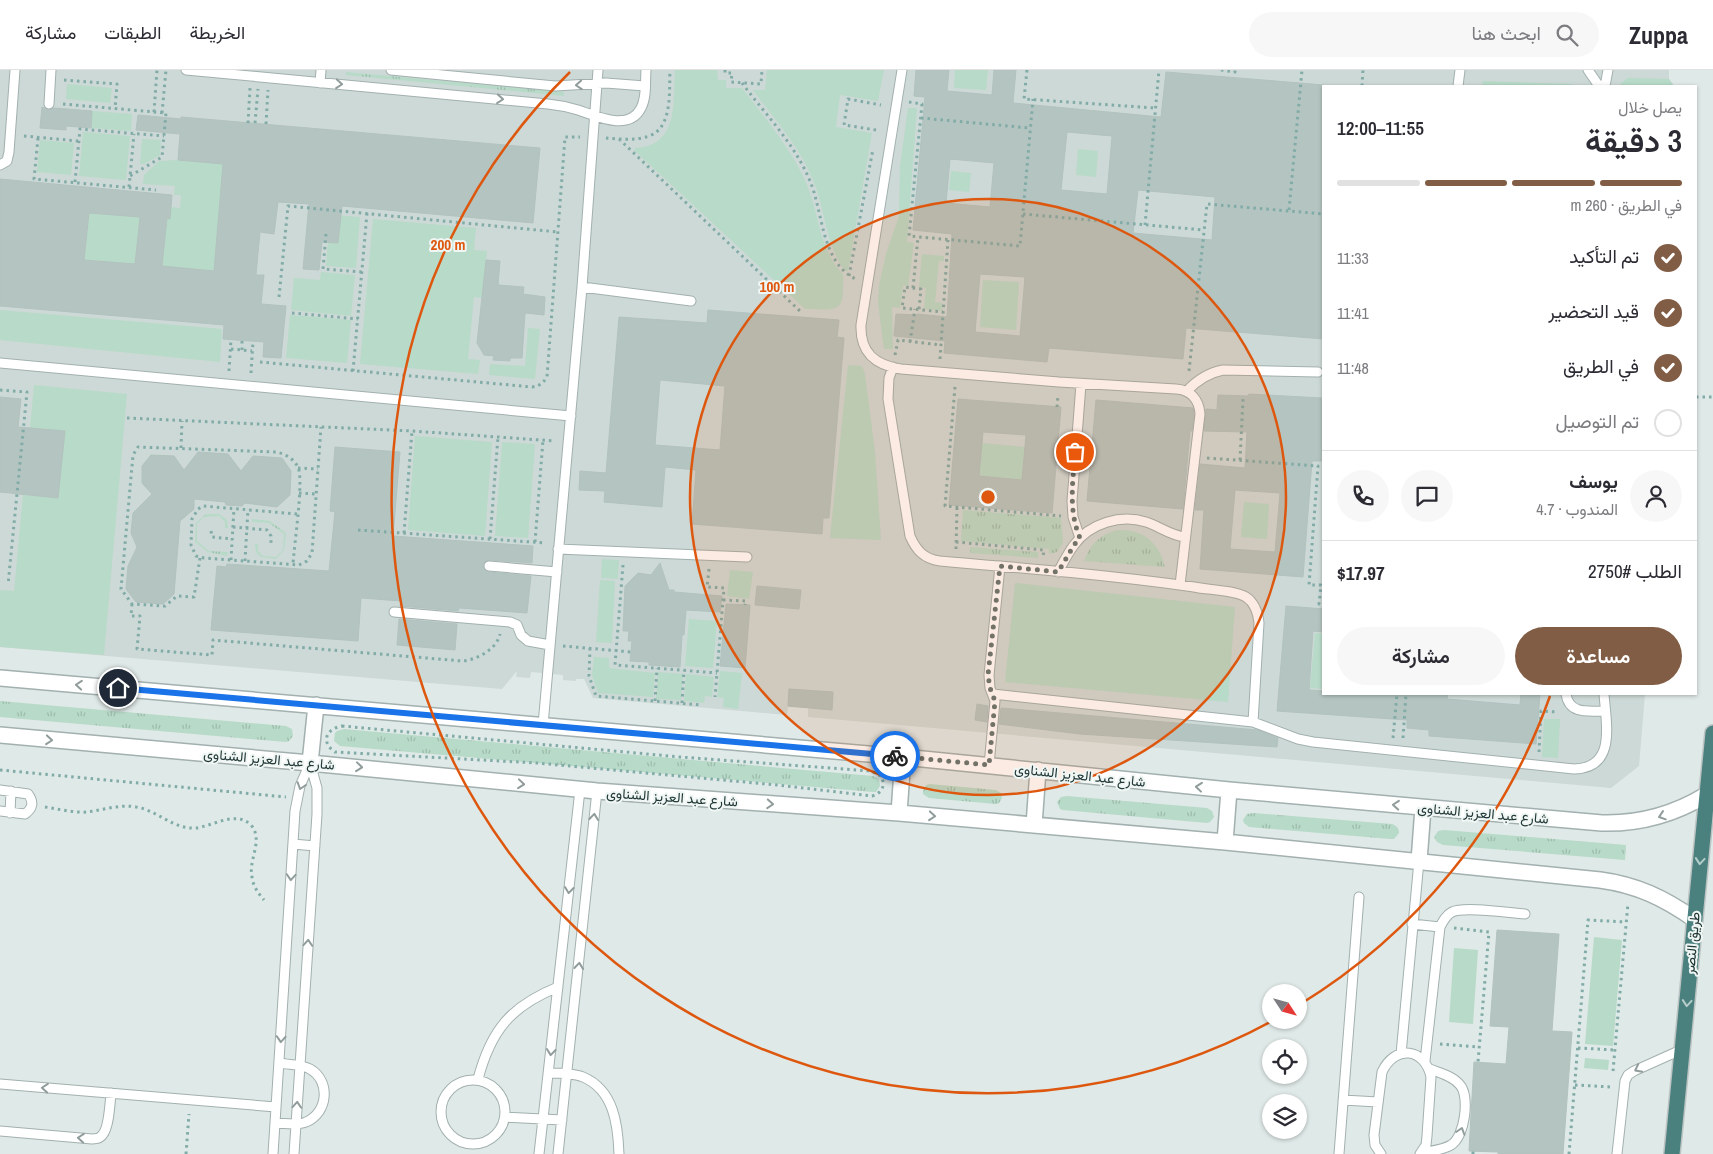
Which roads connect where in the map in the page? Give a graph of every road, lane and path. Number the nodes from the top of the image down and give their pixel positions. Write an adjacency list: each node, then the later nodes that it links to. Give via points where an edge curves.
1 (15, 70): 58 (lane)
2 (51, 70): 41 (lane)
3 (157, 70): 46 (path)
4 (166, 70): 47 (path)
5 (186, 70): 24 (lane)
6 (320, 70): 26 (lane)
7 (391, 70): 27 (lane, one-way to 7, via 555,86)
8 (598, 70): 27 (lane)
9 (646, 70): 33 (lane)
10 (670, 70): 62 (path, via 666,114 658,131 641,138)
11 (725, 70): 28 (path, via 725,73 732,73 731,82)
12 (762, 70): 28 (path, via 761,84)
13 (902, 70): 40 (lane)
14 (1027, 70): 39 (path, via 1024,98)
15 (1159, 70): 45 (path)
16 (1221, 70): 23 (path)
17 (1235, 70): 23 (path)
18 (1302, 70): 69 (path)
19 (1363, 70): 29 (path)
20 (1460, 70): 30 (lane)
21 (1588, 70): 31 (lane)
22 (1608, 70): 32 (lane)
23 (1229, 72): 25 (path)
24 (252, 73): 26 (lane)
25 (1229, 78)
26 (320, 82): 49 (lane, one-way to 49, via 548,104)
27 (597, 83): 33 (lane); 49 (lane)
28 (742, 83): 80 (path, via 804,167 830,250)
29 (1362, 85)
30 (1458, 85)
31 (1598, 85)
32 (1606, 85)
33 (645, 86): 49 (lane, via 642,107 631,118 613,120)
34 (60, 88): 44 (path, via 61,80 117,84)
35 (250, 96): 52 (path)
36 (257, 96): 53 (path)
37 (883, 96): 43 (path)
38 (268, 97): 54 (path)
39 (1033, 99): 45 (path); 55 (path)
40 (896, 101): 50 (path, via 922,104); 81 (lane)
41 (49, 104)
42 (59, 104): 44 (path)
43 (881, 104): 48 (path); 56 (path, via 848,99 844,125)
44 (115, 108): 46 (path)
45 (1155, 108): 73 (path)
46 (154, 112): 47 (path)
47 (162, 113): 59 (path, via 166,113)
48 (880, 113)
49 (596, 116): 61 (lane)
50 (921, 118): 55 (path); 77 (path, via 909,236)
51 (878, 121): 56 (path)
52 (248, 122)
53 (255, 123)
54 (266, 124)
55 (1030, 128): 71 (path)
56 (876, 130): 80 (path)
57 (134, 134): 59 (path); 63 (path, via 80,129); 65 (path)
58 (11, 135): 60 (path); 64 (lane, via 9,157)
59 (164, 136): 65 (path, via 162,157)
60 (38, 138): 63 (path); 66 (path, via 34,179)
61 (594, 138): 62 (path); 75 (path, via 565,137); 82 (lane)
62 (618, 138): 89 (path)
63 (78, 141): 66 (path)
64 (0, 165)
65 (130, 176): 67 (path)
66 (75, 182): 67 (path)
67 (129, 187): 68 (path)
68 (156, 190)
69 (1289, 210): 72 (path); 74 (path, via 1207,204)
70 (367, 213): 75 (path); 79 (path); 84 (path, via 288,206)
71 (1023, 214): 73 (path); 78 (path, via 1020,246)
72 (1322, 214)
73 (1145, 225): 74 (path)
74 (1204, 230): 110 (path)
75 (558, 232): 102 (path, via 547,377 544,382 532,387)
76 (326, 234): 79 (path, via 323,269)
77 (918, 237): 78 (path); 83 (path)
78 (948, 240): 87 (path)
79 (362, 272): 90 (path)
80 (849, 276): 81 (path)
81 (868, 285): 101 (lane, via 861,325 862,342 877,362)
82 (582, 287): 85 (lane); 116 (lane)
83 (912, 288): 86 (path, via 921,289); 86 (path, via 904,287 902,308)
84 (279, 297)
85 (691, 301)
86 (917, 309): 87 (path); 94 (path)
87 (943, 312): 95 (path)
88 (292, 313): 90 (path)
89 (802, 313)
90 (358, 319): 102 (path)
91 (231, 339): 96 (path)
92 (242, 340): 97 (path)
93 (253, 341): 98 (path)
94 (910, 342): 95 (path); 101 (path, via 898,340)
95 (941, 344): 103 (path)
96 (231, 349): 97 (path); 106 (path)
97 (242, 350): 98 (path)
98 (252, 351): 108 (path)
99 (260, 362): 102 (path)
100 (0, 363): 106 (lane)
101 (893, 368): 103 (lane); 155 (lane, via 888,398 910,536 926,558)
102 (353, 371)
103 (939, 372): 105 (lane)
104 (1318, 372): 110 (lane, via 1224,370 1199,379)
105 (956, 374): 107 (lane); 131 (path, via 945,506)
106 (229, 384): 108 (lane)
107 (1081, 384): 110 (lane); 135 (lane, via 1072,486)
108 (250, 386): 116 (lane)
109 (0, 390): 162 (path, via 27,392)
110 (1187, 391): 125 (lane, via 1200,408)
111 (1697, 397): 112 (path)
112 (1713, 397)
113 (1058, 399): 115 (path)
114 (1243, 399): 126 (path)
115 (1057, 407)
116 (571, 416): 123 (lane)
117 (127, 418): 118 (path)
118 (182, 421): 119 (path); 124 (path)
119 (322, 427): 120 (path); 128 (path)
120 (412, 431): 121 (path); 140 (path)
121 (498, 437): 122 (path); 143 (path)
122 (542, 440): 123 (path); 145 (path)
123 (568, 441): 148 (lane)
124 (181, 448): 127 (path, via 276,452 289,457); 165 (path, via 142,446 134,450 121,589)
125 (1195, 458): 126 (path); 141 (lane)
126 (1240, 460): 166 (path, via 1318,466 1309,584 1321,586 1319,604)
127 (298, 468): 128 (path); 129 (path)
128 (318, 468): 130 (path)
129 (299, 493): 130 (path); 134 (path)
130 (316, 494): 156 (path, via 312,553 304,564)
131 (957, 507): 135 (path); 146 (path)
132 (234, 508): 133 (path); 136 (path); 152 (path, via 203,506 194,513 191,545 193,553)
133 (248, 509): 134 (path); 137 (path)
134 (297, 514): 156 (path)
135 (1073, 517): 142 (lane)
136 (233, 526): 137 (path); 144 (path)
137 (247, 528): 147 (path, via 267,530); 154 (path)
138 (358, 530): 140 (path)
139 (211, 531): 144 (path, via 212,537)
140 (404, 533): 143 (path)
141 (1186, 537): 142 (lane, via 1146,522 1120,520 1103,523); 163 (lane)
142 (1080, 538): 161 (lane)
143 (490, 539): 145 (path)
144 (232, 540): 153 (path)
145 (535, 542): 148 (path)
146 (956, 542): 155 (path); 159 (path, via 1044,550)
147 (271, 543)
148 (559, 547): 149 (lane); 160 (lane)
149 (624, 552): 150 (lane); 172 (path)
150 (710, 556): 151 (lane); 164 (path, via 707,587 724,588)
151 (747, 557)
152 (200, 558): 153 (path); 165 (path, via 194,597 177,596 165,606)
153 (230, 560): 154 (path)
154 (245, 561): 156 (path)
155 (956, 562): 158 (lane)
156 (293, 564)
157 (489, 566): 160 (lane)
158 (1000, 566): 159 (lane); 178 (lane, via 988,675)
159 (1042, 570): 161 (lane)
160 (556, 572): 170 (lane)
161 (1058, 572): 163 (lane)
162 (8, 585)
163 (1180, 585): 190 (lane, via 1245,597 1258,613)
164 (723, 600): 167 (path, via 746,601); 176 (path)
165 (132, 604): 169 (path, via 131,616 140,616 137,649 212,655 213,640 467,661 495,646 500,637)
166 (1322, 604)
167 (745, 605)
168 (394, 612): 169 (lane)
169 (501, 622): 170 (lane, via 517,625 521,635 528,640)
170 (550, 645): 171 (path); 191 (lane)
171 (590, 648): 172 (path); 184 (path, via 589,676 596,696)
172 (616, 650): 173 (path); 174 (path, via 615,665)
173 (631, 652)
174 (657, 668): 175 (path); 184 (path)
175 (684, 670): 176 (path); 185 (path)
176 (717, 673): 183 (path)
177 (0, 678): 187 (street, شارع عبد العزيز الشناوى, one-way to 177)
178 (993, 694): 190 (lane); 198 (lane, via 995,706)
179 (1397, 695): 195 (path)
180 (1406, 695): 195 (path)
181 (1566, 695): 189 (lane, via 1569,703 1578,710)
182 (1604, 695): 189 (lane)
183 (715, 697)
184 (654, 701): 185 (path)
185 (682, 703): 188 (path)
186 (1558, 703): 199 (path, via 1558,712 1541,712)
187 (316, 705): 191 (street, شارع عبد العزيز الشناوى); 197 (street)
188 (701, 705)
189 (1605, 711): 199 (lane, via 1606,744 1595,763 1582,769)
190 (1253, 722): 195 (lane, via 1298,739)
191 (543, 725): 196 (street, شارع عبد العزيز الشناوى)
192 (342, 726): 192 (path, via 328,733 326,741 335,752 537,763 872,796 882,791 884,786 881,776 871,771)
193 (1713, 733): 207 (highway, طريق النصر)
194 (0, 735): 197 (street, شارع عبد العزيز الشناوى, one-way to 197)
195 (1397, 751): 199 (lane)
196 (903, 757): 198 (street, شارع عبد العزيز الشناوى); 213 (street)
197 (310, 762): 203 (street, شارع عبد العزيز الشناوى, one-way to 203); 208 (lane, one-way to 208); 217 (lane, via 318,801)
198 (989, 765): 201 (street, شارع عبد العزيز الشناوى)
199 (1539, 766)
200 (0, 770): 208 (path)
201 (1038, 770): 204 (street, شارع عبد العزيز الشناوى, one-way to 201); 214 (street)
202 (0, 790): 205 (lane)
203 (580, 790): 206 (street, شارع عبد العزيز الشناوى); 227 (lane, one-way to 227)
204 (1229, 790): 210 (street, شارع عبد العزيز الشناوى, one-way to 204); 215 (street)
205 (11, 791): 209 (lane, via 28,794); 212 (lane)
206 (597, 791): 213 (street, شارع عبد العزيز الشناوى, one-way to 213); 229 (lane, one-way to 206)
207 (1706, 795): 210 (street, شارع عبد العزيز الشناوى, one-way to 210, via 1664,816 1618,824); 223 (highway, طريق النصر, one-way to 223)
208 (297, 798): 216 (lane)
209 (32, 805): 212 (lane, via 25,814); 221 (path, via 80,812 133,806 190,828 234,819 246,821 256,836 251,876)
210 (1423, 808): 218 (street)
211 (0, 811): 212 (lane)
212 (10, 813)
213 (899, 813): 214 (street, شارع عبد العزيز الشناوى, one-way to 214)
214 (1034, 825): 215 (street, شارع عبد العزيز الشناوى)
215 (1225, 842): 218 (street, شارع عبد العزيز الشناوى)
216 (293, 844): 217 (lane); 237 (lane, one-way to 237)
217 (315, 846): 239 (lane, one-way to 217)
218 (1419, 861): 219 (street, شارع عبد العزيز الشناوى); 225 (lane)
219 (1629, 884): 223 (street, شارع عبد العزيز الشناوى, via 1662,899); 224 (path)
220 (1359, 897): 249 (lane)
221 (264, 900)
222 (1525, 914): 226 (lane, via 1457,910 1447,915)
223 (1694, 920): 233 (highway, طريق النصر, one-way to 233)
224 (1626, 922): 232 (path, via 1588,920); 234 (path)
225 (1412, 924): 226 (lane); 235 (lane)
226 (1440, 927): 230 (lane); 231 (path, via 1489,932)
227 (558, 987): 228 (lane); 242 (lane, via 520,1006 505,1021 490,1045)
228 (557, 999): 229 (lane); 240 (lane, one-way to 240)
229 (575, 1000): 241 (lane)
230 (1427, 1043): 231 (path); 238 (lane)
231 (1479, 1047): 236 (path)
232 (1578, 1048): 234 (path); 244 (path)
233 (1682, 1049): 246 (lane, one-way to 246, via 1634,1070 1628,1075); 271 (highway, طريق النصر)
234 (1615, 1050): 245 (path)
235 (1401, 1054): 238 (lane, via 1418,1056); 250 (lane, via 1386,1063)
236 (1478, 1062)
237 (280, 1064): 239 (lane); 251 (lane)
238 (1427, 1065): 268 (lane, via 1432,1077 1426,1145); 268 (lane, one-way to 238, via 1451,1145 1463,1129 1464,1091 1456,1081)
239 (300, 1066): 256 (lane, one-way to 239); 256 (lane, via 318,1076 325,1097 315,1116)
240 (549, 1073): 241 (lane); 253 (lane)
241 (568, 1074): 254 (lane); 265 (lane, via 583,1077 608,1098 614,1113)
242 (478, 1079): 252 (lane, via 496,1088 502,1097); 258 (lane, via 469,1079 452,1087 445,1094 440,1113 446,1131 453,1138)
243 (0, 1084): 247 (lane, one-way to 243)
244 (1575, 1086): 245 (path); 269 (path)
245 (1612, 1088): 246 (path)
246 (1624, 1088): 270 (lane)
247 (111, 1093): 248 (lane); 257 (lane, one-way to 257, via 106,1128 99,1138)
248 (191, 1100): 251 (lane); 259 (path)
249 (1343, 1100): 250 (lane); 266 (lane)
250 (1378, 1102): 267 (lane, via 1374,1135)
251 (276, 1107): 255 (lane)
252 (505, 1117): 253 (lane); 258 (lane, via 494,1137)
253 (544, 1119): 254 (lane); 263 (lane)
254 (562, 1120): 264 (lane)
255 (275, 1123): 256 (lane); 260 (lane)
256 (296, 1124): 261 (lane)
257 (0, 1130)
258 (480, 1144): 262 (lane)
259 (186, 1154)
260 (274, 1154)
261 (294, 1154)
262 (478, 1154)
263 (539, 1154)
264 (558, 1154)
265 (620, 1154)
266 (1338, 1154)
267 (1381, 1154)
268 (1421, 1154)
269 (1569, 1154)
270 (1618, 1154)
271 (1672, 1154)

